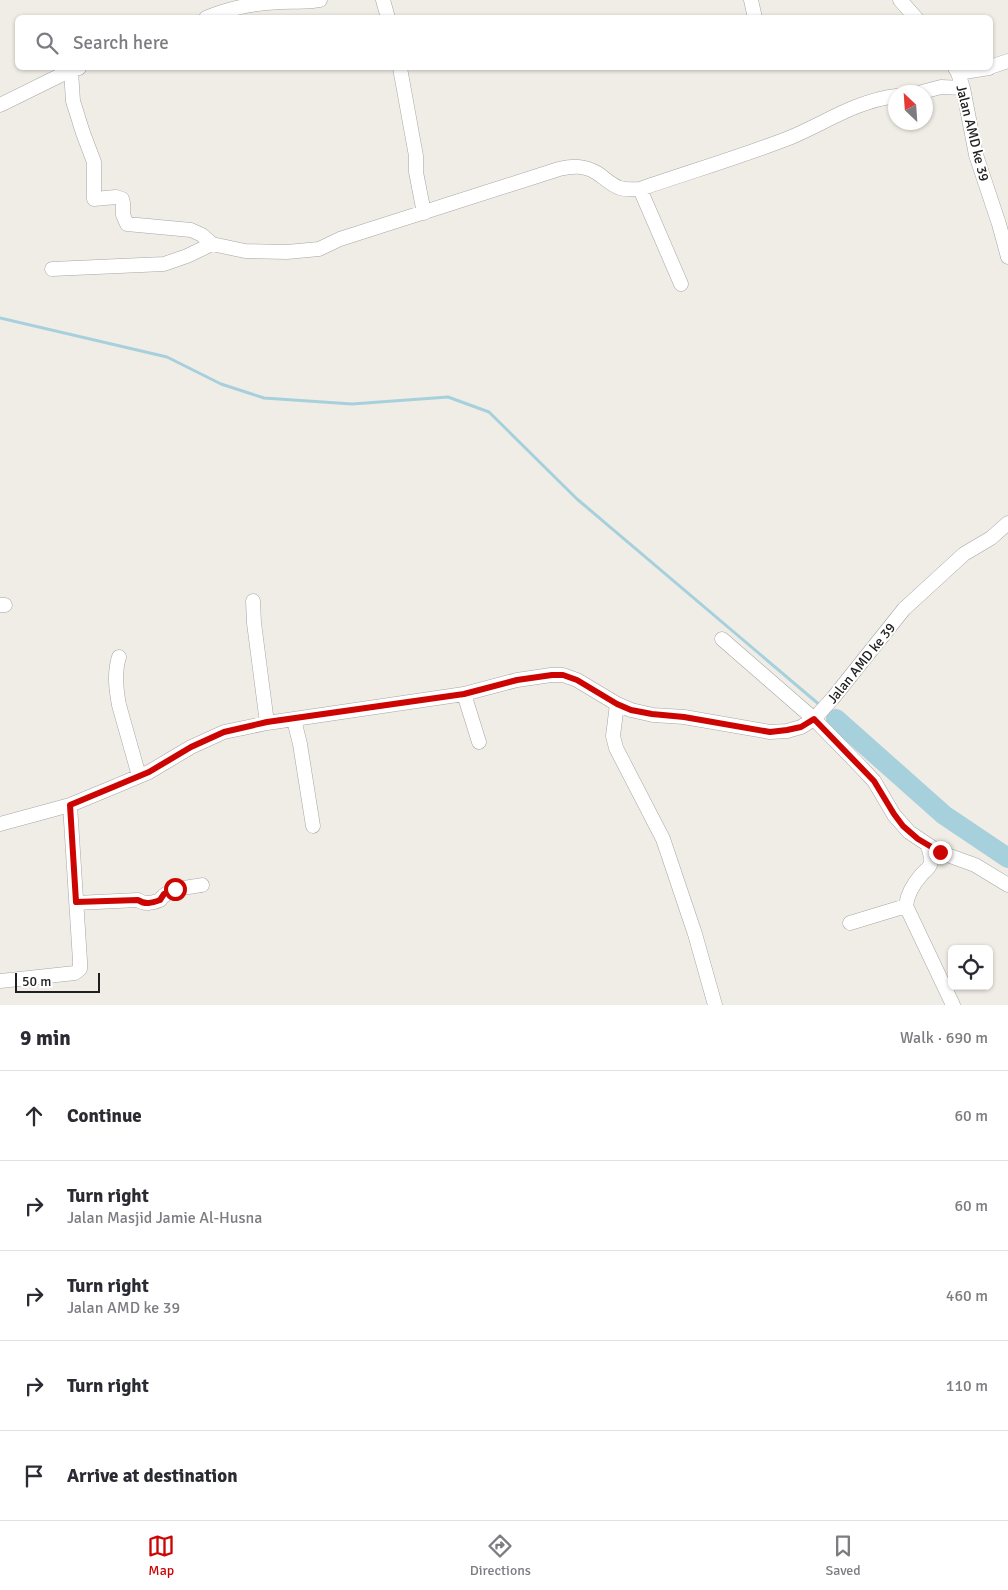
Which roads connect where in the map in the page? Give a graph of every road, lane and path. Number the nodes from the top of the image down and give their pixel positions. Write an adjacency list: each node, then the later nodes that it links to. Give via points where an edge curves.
1 (320, 0): 5 (street, via 268,3)
2 (383, 0): 6 (street)
3 (751, 0): 7 (street)
4 (900, 0): 8 (street)
5 (216, 15)
6 (387, 15)
7 (754, 15)
8 (913, 15)
9 (1008, 61): 10 (street)
10 (993, 66)
11 (73, 70): 18 (street)
12 (75, 70): 22 (street, via 74,101 94,162 94,198 122,199 123,216 128,224 191,230)
13 (400, 70): 20 (street)
14 (957, 70): 15 (street, Jalan AMD ke 39)
15 (963, 88): 16 (street); 21 (street, Jalan AMD ke 39, via 976,155)
16 (933, 89)
17 (888, 98): 19 (street, via 870,101 789,137)
18 (0, 105)
19 (640, 189): 20 (street, via 622,189 583,167 572,166); 25 (street)
20 (424, 213): 22 (street, via 340,239 319,249 254,251)
21 (1004, 223): 23 (street, Jalan AMD ke 39)
22 (212, 244): 24 (street, via 164,264)
23 (1008, 257)
24 (52, 268)
25 (681, 284)
26 (1008, 523): 32 (street, Jalan AMD ke 39, via 964,554 904,609)
27 (254, 600): 34 (street)
28 (722, 639): 32 (street)
29 (119, 657): 36 (street, via 116,668 118,699)
30 (464, 694): 31 (street, Jalan AMD ke 39, via 517,680 563,675); 33 (street, Jalan AMD ke 39); 35 (street)
31 (617, 704): 32 (street, Jalan AMD ke 39, via 652,714 770,732 801,727); 47 (street, via 613,736 616,748 662,839 695,934)
32 (814, 719): 40 (street, via 874,781 908,832)
33 (294, 720): 34 (street, Jalan AMD ke 39); 39 (street)
34 (267, 722): 36 (street, Jalan AMD ke 39, via 213,736)
35 (479, 742)
36 (139, 776): 37 (street, Jalan AMD ke 39)
37 (70, 805): 38 (street, Jalan AMD ke 39); 43 (street)
38 (0, 824)
39 (313, 826)
40 (928, 845): 42 (street, via 976,866); 44 (street, via 930,865 910,891)
41 (202, 885): 43 (street, via 175,889 160,900 143,904 138,900)
42 (1008, 885)
43 (76, 902): 46 (street, via 80,969)
44 (906, 906): 45 (street); 48 (street)
45 (850, 923)
46 (0, 981)
47 (715, 1005)
48 (953, 1005)

